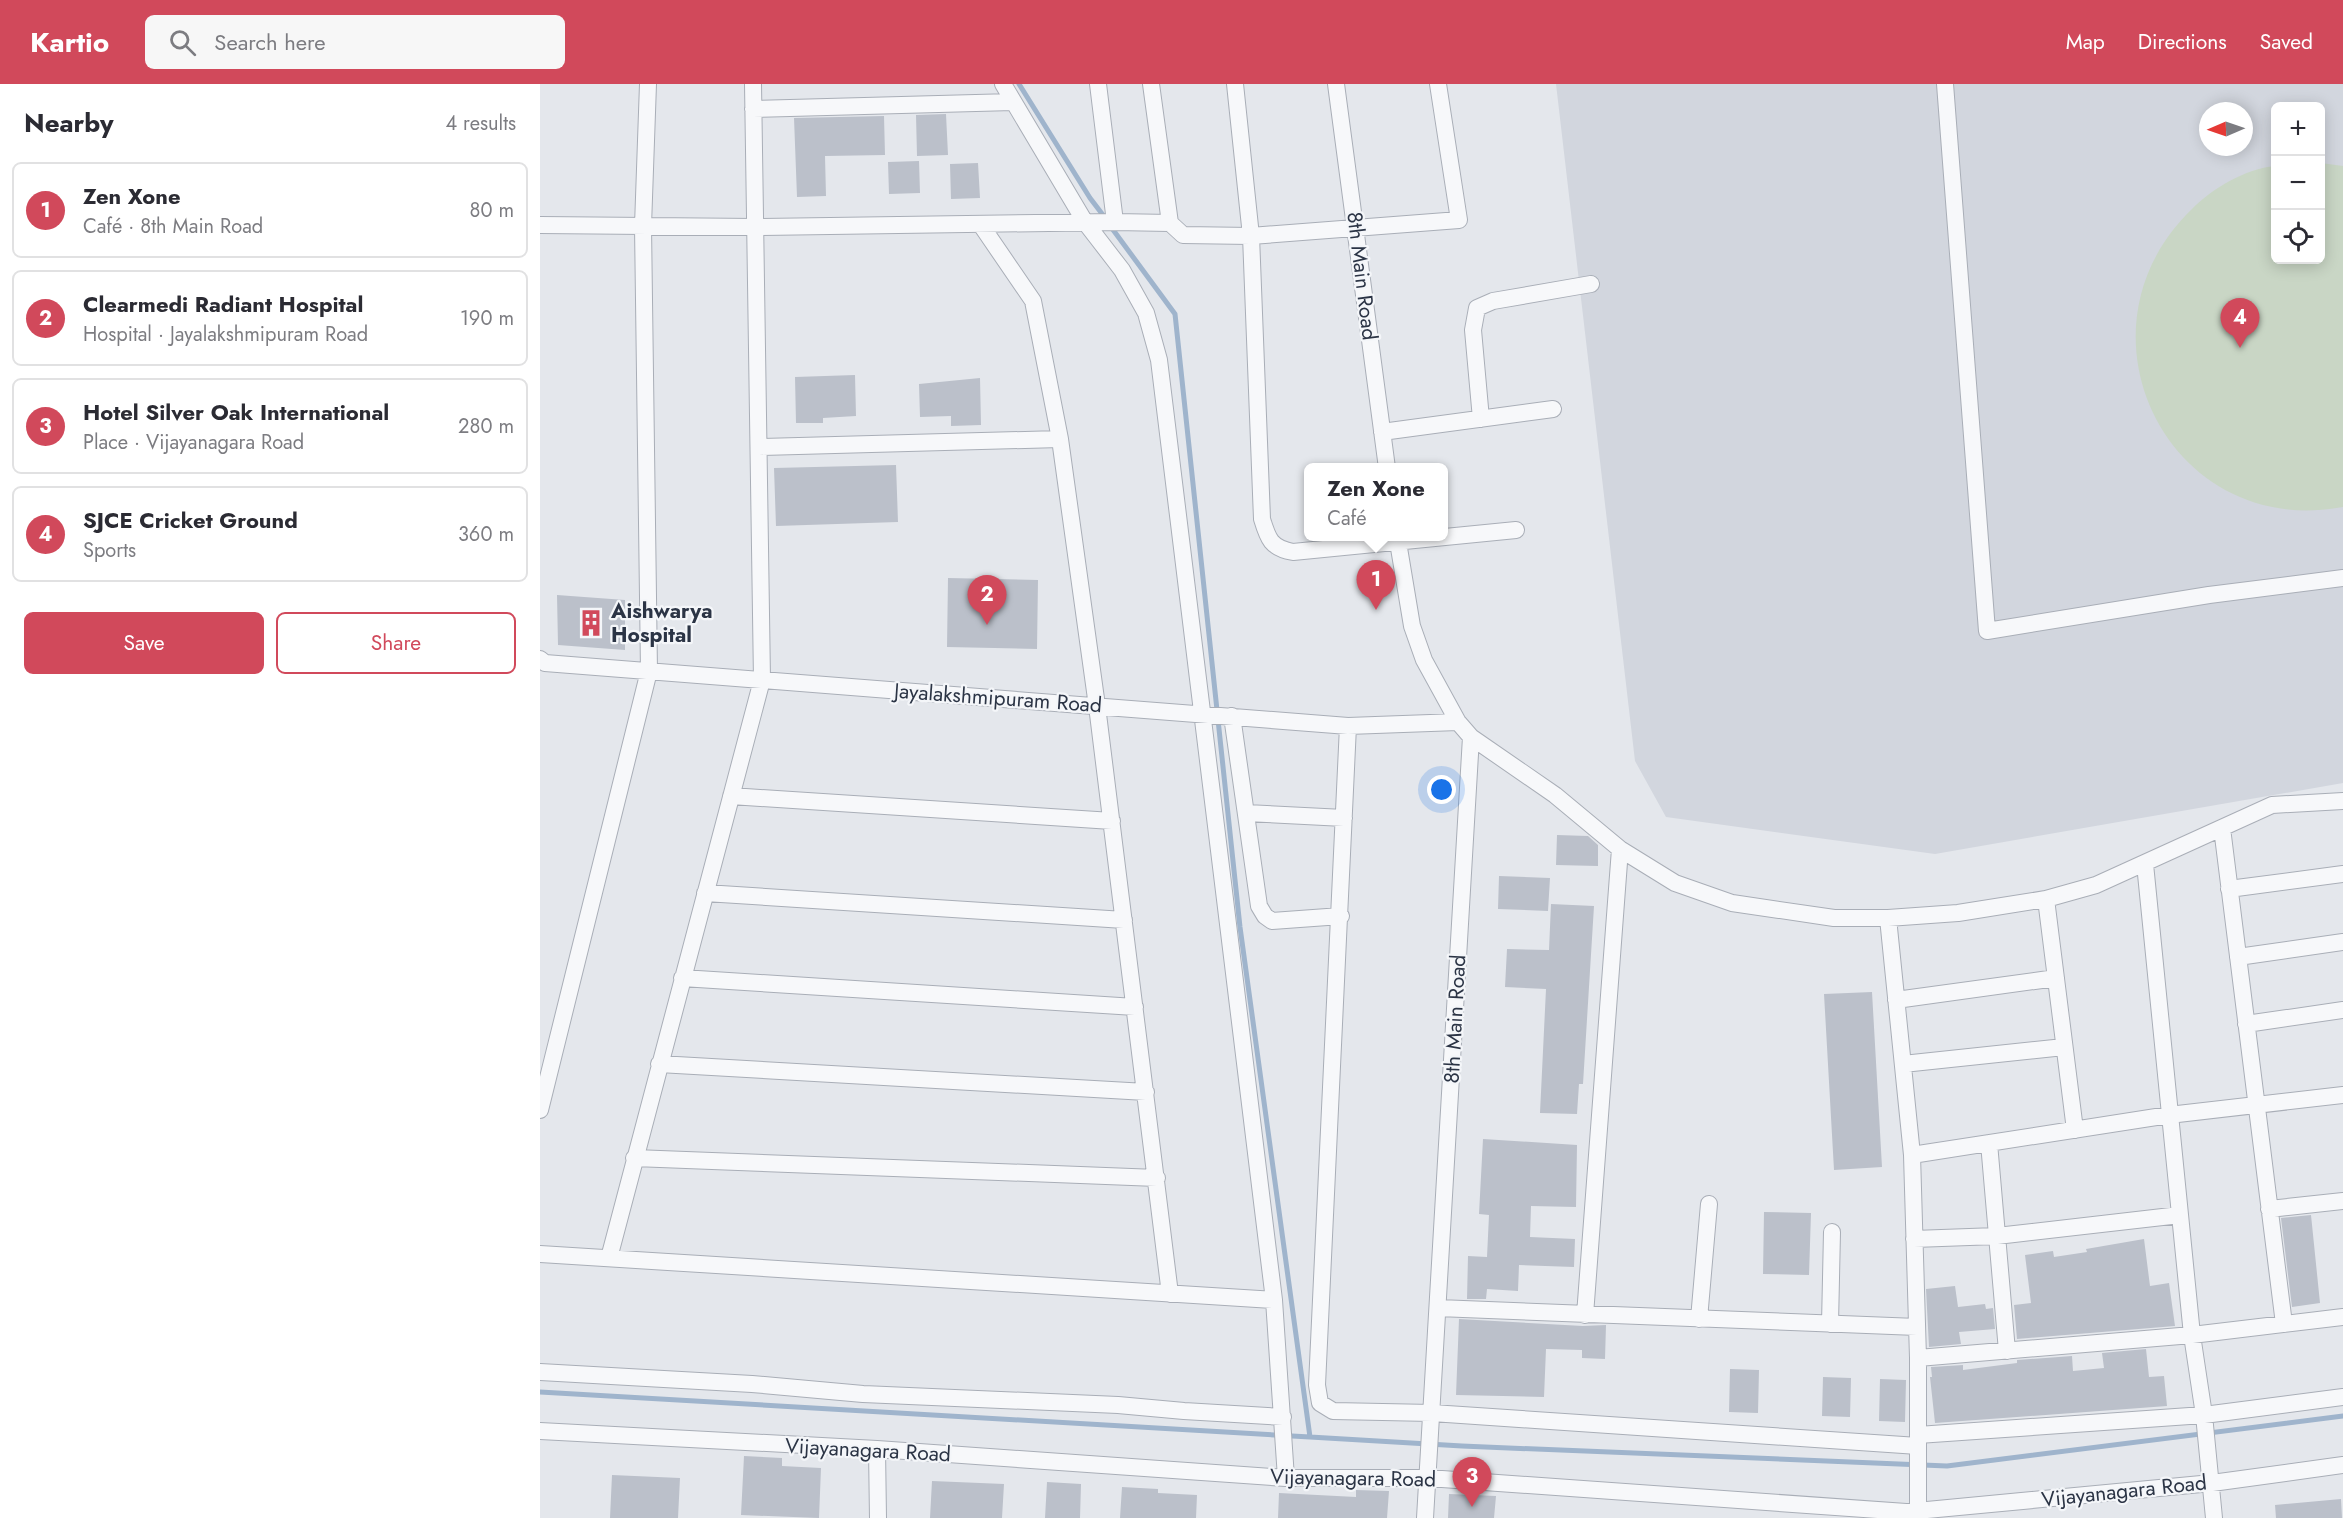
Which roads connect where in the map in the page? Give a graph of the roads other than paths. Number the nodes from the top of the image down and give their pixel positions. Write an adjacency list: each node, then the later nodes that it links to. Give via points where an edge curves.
1 (648, 84): 17 (street)
2 (753, 84): 11 (street)
3 (1003, 84): 10 (street)
4 (1098, 84): 13 (street)
5 (1151, 84): 14 (street)
6 (1235, 84): 20 (street)
7 (1336, 84): 19 (street, 8th Main Road)
8 (1438, 84): 19 (street, via 1459,220)
9 (1945, 84): 32 (street, via 1987,631 2209,595)
10 (1013, 102): 11 (street); 12 (street)
11 (753, 110): 18 (street)
12 (1085, 222): 13 (street); 16 (street); 37 (street, via 1122,270 1146,313 1159,360)
13 (1115, 222): 14 (street)
14 (1170, 223): 20 (street, via 1184,235)
15 (540, 225): 17 (street)
16 (981, 225): 18 (street); 25 (street, via 1033,302)
17 (643, 226): 18 (street); 34 (street)
18 (754, 227): 26 (street)
19 (1356, 229): 20 (street); 24 (street, 8th Main Road)
20 (1251, 236): 30 (street, via 1262,519 1268,538 1280,550 1293,552)
21 (1591, 284): 23 (street, via 1477,308 1473,330)
22 (1552, 409): 23 (street)
23 (1481, 419): 24 (street)
24 (1382, 432): 27 (street, 8th Main Road)
25 (1060, 439): 26 (street); 36 (street)
26 (759, 447): 35 (street)
27 (1386, 463)
28 (1516, 530): 29 (street)
29 (1448, 535)
30 (1381, 541)
31 (1397, 541): 39 (street, via 1412,626 1424,660)
32 (2343, 579)
33 (540, 659): 34 (street, Jayalakshmipuram Road, via 545,663)
34 (649, 671): 35 (street, Jayalakshmipuram Road); 71 (street)
35 (762, 680): 36 (street, Jayalakshmipuram Road); 42 (street)
36 (1097, 706): 37 (street, Jayalakshmipuram Road); 46 (street)
37 (1201, 714): 38 (street, Jayalakshmipuram Road); 88 (street)
38 (1232, 716): 40 (street, Jayalakshmipuram Road); 44 (street)
39 (1458, 722): 40 (street, Jayalakshmipuram Road); 41 (street)
40 (1348, 726): 45 (street)
41 (1471, 737): 48 (street, via 1555,795); 89 (street, 8th Main Road)
42 (731, 796): 46 (street); 52 (street)
43 (2343, 801): 47 (street, via 2272,805)
44 (1246, 813): 45 (street); 54 (street, via 1257,900 1264,916 1272,921)
45 (1344, 818): 54 (street)
46 (1112, 821): 56 (street)
47 (2222, 828): 49 (street); 51 (street)
48 (1620, 849): 55 (street, via 1676,883 1732,903 1834,918); 90 (street)
49 (2145, 864): 53 (street, via 2096,885); 72 (street)
50 (2343, 874): 51 (street)
51 (2229, 889): 58 (street)
52 (705, 893): 56 (street); 59 (street)
53 (2046, 899): 55 (street, via 1958,913); 60 (street)
54 (1341, 916): 101 (street, via 1317,1385 1320,1403 1333,1411)
55 (1888, 918): 61 (street)
56 (1124, 921): 62 (street)
57 (2343, 942): 58 (street)
58 (2238, 957): 64 (street)
59 (682, 978): 62 (street); 66 (street)
60 (2056, 978): 61 (street); 65 (street)
61 (1896, 1000): 67 (street)
62 (1135, 1007): 68 (street)
63 (2343, 1010): 64 (street)
64 (2246, 1024): 70 (street)
65 (2064, 1047): 67 (street); 73 (street)
66 (659, 1064): 68 (street); 76 (street)
67 (1903, 1064): 75 (street)
68 (1146, 1092): 77 (street)
69 (2343, 1095): 70 (street)
70 (2257, 1106): 72 (street); 80 (street)
71 (540, 1110)
72 (2169, 1115): 73 (street); 81 (street)
73 (2075, 1130): 74 (street)
74 (1989, 1143): 75 (street); 83 (street)
75 (1912, 1155): 84 (street)
76 (634, 1158): 77 (street); 86 (street)
77 (1157, 1178): 87 (street)
78 (2343, 1201): 80 (street)
79 (1709, 1204): 92 (street)
80 (2269, 1209): 94 (street)
81 (2180, 1215): 83 (street); 96 (street)
82 (1832, 1232): 93 (street)
83 (1998, 1236): 84 (street); 97 (street)
84 (1914, 1239): 95 (street)
85 (540, 1254): 86 (street)
86 (609, 1258): 87 (street)
87 (1170, 1294): 88 (street)
88 (1274, 1300): 103 (street)
89 (1438, 1308): 90 (street); 101 (street, 8th Main Road)
90 (1585, 1315): 92 (street)
91 (2343, 1317): 94 (street)
92 (1700, 1319): 93 (street)
93 (1830, 1324): 95 (street)
94 (2284, 1324): 96 (street)
95 (1917, 1327): 98 (street)
96 (2192, 1335): 97 (street); 102 (street)
97 (2007, 1351): 98 (street)
98 (1918, 1358): 105 (street)
99 (540, 1372): 103 (street)
100 (2343, 1396): 102 (street)
101 (1432, 1413): 105 (street); 109 (street, 8th Main Road)
102 (2204, 1415): 105 (street); 110 (street)
103 (1283, 1417): 108 (street)
104 (540, 1431): 106 (street, Vijayanagara Road)
105 (1918, 1441): 111 (street)
106 (877, 1449): 108 (street, Vijayanagara Road); 112 (street)
107 (2343, 1466): 110 (street, Vijayanagara Road)
108 (1286, 1478): 109 (street, Vijayanagara Road)
109 (1428, 1478): 111 (street, Vijayanagara Road); 113 (street, 8th Main Road)
110 (2212, 1483): 111 (street, Vijayanagara Road); 114 (street)
111 (1910, 1514)
112 (878, 1518)
113 (1425, 1518)
114 (2214, 1518)

